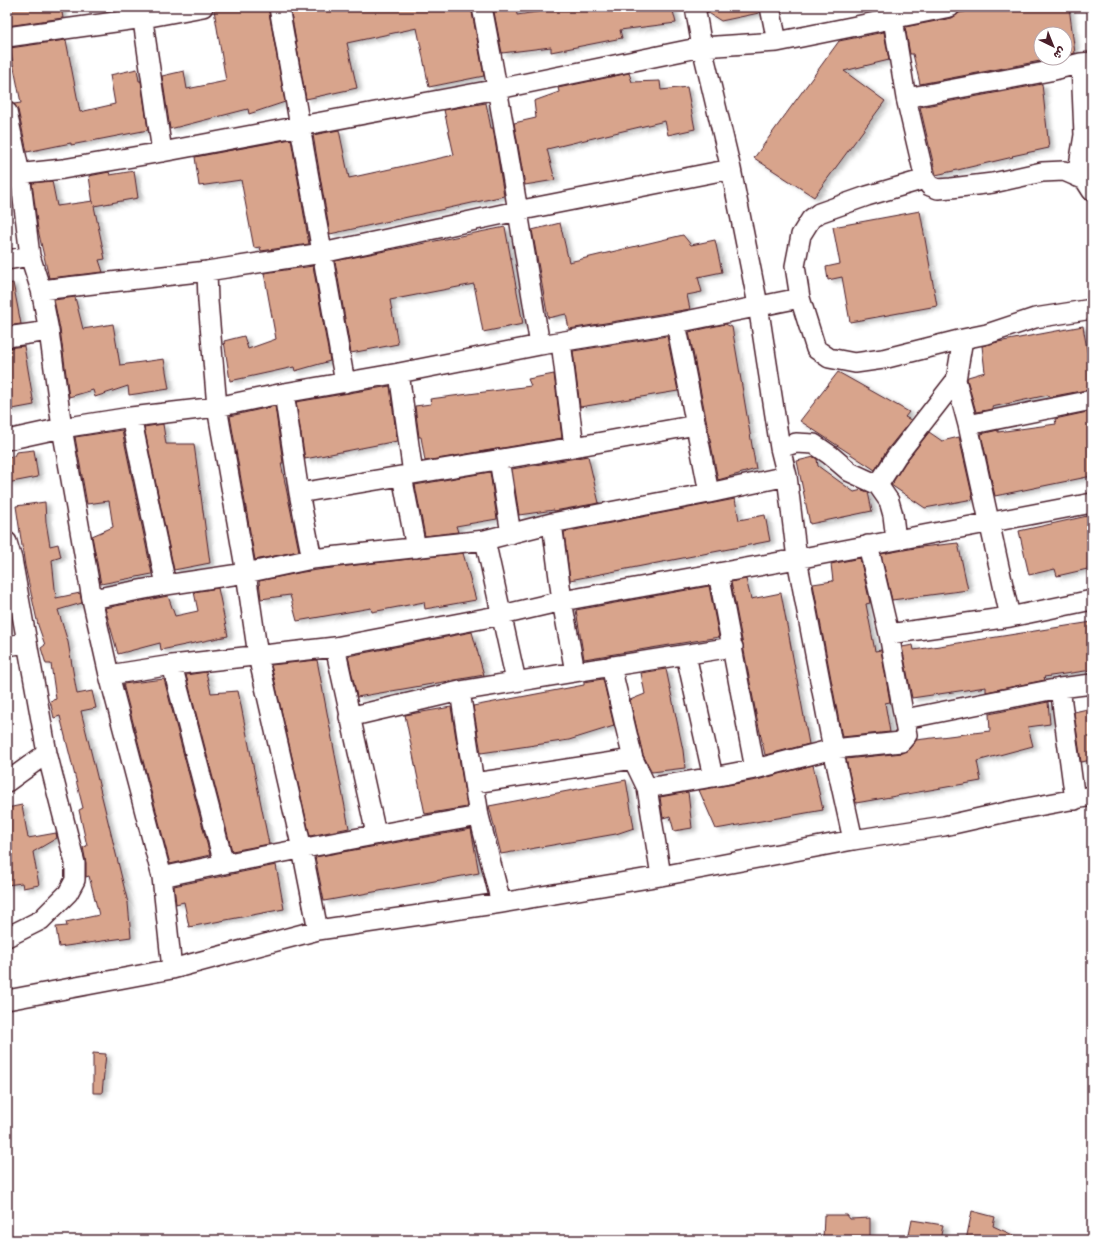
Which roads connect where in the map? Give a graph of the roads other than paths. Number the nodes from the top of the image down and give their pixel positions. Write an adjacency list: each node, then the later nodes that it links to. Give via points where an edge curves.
1 (203, 7): 7 (street)
2 (279, 7): 16 (street)
3 (482, 7): 13 (street)
4 (695, 7): 11 (street)
5 (770, 7): 10 (street)
6 (950, 7): 8 (street)
7 (143, 12): 9 (street); 17 (street)
8 (892, 13): 10 (street); 14 (street)
9 (7, 37)
10 (777, 42): 11 (street)
11 (702, 47): 13 (street); 18 (street)
12 (1086, 63): 14 (street); 20 (street, via 1084,135)
13 (498, 89): 16 (street); 23 (street)
14 (906, 98): 21 (street)
15 (7, 112): 19 (street)
16 (299, 125): 17 (street); 24 (street)
17 (162, 152): 19 (street, via 63,169)
18 (731, 169): 23 (street); 30 (street)
19 (13, 174): 25 (street)
20 (1077, 177): 21 (street, via 1064,171 1042,172 993,183 938,189 930,186); 22 (street, via 1085,180)
21 (925, 179): 29 (street, via 867,196 819,213 811,219 801,235 795,266)
22 (1092, 191)
23 (517, 211): 24 (street); 37 (street)
24 (322, 253): 27 (street); 40 (street)
25 (30, 256): 26 (street); 28 (street)
26 (7, 260)
27 (207, 271): 28 (street); 43 (street)
28 (41, 290): 33 (street)
29 (800, 298): 30 (street); 35 (street, via 816,349 829,358 855,363)
30 (758, 305): 32 (street); 50 (street)
31 (1092, 309): 35 (street, via 1035,318 987,334)
32 (676, 323): 36 (street); 45 (street)
33 (49, 331): 34 (street); 47 (street)
34 (7, 337)
35 (962, 339): 39 (street)
36 (561, 342): 37 (street); 49 (street)
37 (540, 345): 38 (street)
38 (399, 373): 40 (street); 52 (street)
39 (956, 380): 46 (street); 54 (street, via 896,457)
40 (345, 383): 41 (street)
41 (284, 393): 43 (street); 55 (street)
42 (1092, 400): 46 (street)
43 (217, 407): 44 (street); 68 (street)
44 (131, 417): 47 (street); 70 (street)
45 (696, 425): 49 (street); 56 (street)
46 (968, 425): 59 (street)
47 (62, 428): 48 (street); 71 (street)
48 (7, 440)
49 (574, 447): 51 (street)
50 (780, 448): 53 (street); 54 (street, via 796,443 814,444 850,472)
51 (499, 459): 52 (street); 60 (street)
52 (408, 475): 55 (street); 65 (street)
53 (786, 476): 56 (street); 66 (street)
54 (878, 485): 62 (street, via 889,501)
55 (299, 493): 67 (street)
56 (709, 493): 58 (street)
57 (1092, 503): 59 (street)
58 (552, 523): 60 (street); 73 (street)
59 (989, 523): 62 (street); 75 (street)
60 (511, 534): 61 (street)
61 (485, 540): 65 (street); 74 (street)
62 (896, 540): 64 (street)
63 (7, 542): 77 (street)
64 (868, 545): 66 (street); 76 (street)
65 (416, 548): 67 (street)
66 (797, 558): 69 (street); 93 (street)
67 (312, 559): 68 (street)
68 (246, 573): 70 (street); 82 (street)
69 (718, 573): 73 (street); 80 (street)
70 (166, 585): 71 (street)
71 (92, 599): 86 (street)
72 (1092, 600): 75 (street)
73 (562, 601): 74 (street); 85 (street)
74 (502, 615): 79 (street); 87 (street)
75 (1010, 617): 76 (street)
76 (889, 634): 92 (street)
77 (26, 643): 78 (street); 94 (street)
78 (7, 646)
79 (335, 647): 82 (street); 91 (street)
80 (733, 647): 81 (street); 96 (street)
81 (686, 655): 84 (street); 97 (street)
82 (258, 656): 83 (street); 105 (street)
83 (172, 665): 86 (street); 106 (street)
84 (611, 666): 85 (street); 95 (street)
85 (575, 672): 87 (street)
86 (109, 675): 108 (street)
87 (516, 681): 90 (street)
88 (1092, 684): 89 (street)
89 (1060, 688): 92 (street); 101 (street)
90 (460, 691): 91 (street); 99 (street)
91 (349, 717): 103 (street)
92 (905, 719): 93 (street, via 907,735 901,742)
93 (833, 749): 96 (street); 104 (street)
94 (46, 753): 98 (street); 111 (street, via 75,863 75,880 68,893 41,920)
95 (633, 759): 99 (street); 100 (street)
96 (755, 769): 97 (street)
97 (713, 778): 100 (street)
98 (7, 782)
99 (474, 783): 102 (street)
100 (647, 788): 107 (street)
101 (1083, 798): 104 (street, via 944,826)
102 (479, 816): 103 (street); 109 (street)
103 (376, 834): 105 (street)
104 (853, 840): 107 (street)
105 (302, 849): 106 (street); 110 (street)
106 (224, 864): 108 (street)
107 (661, 876): 109 (street)
108 (162, 877): 112 (street)
109 (501, 903): 110 (street)
110 (318, 930): 112 (street)
111 (7, 937)
112 (172, 969): 113 (street)
113 (7, 1000)

